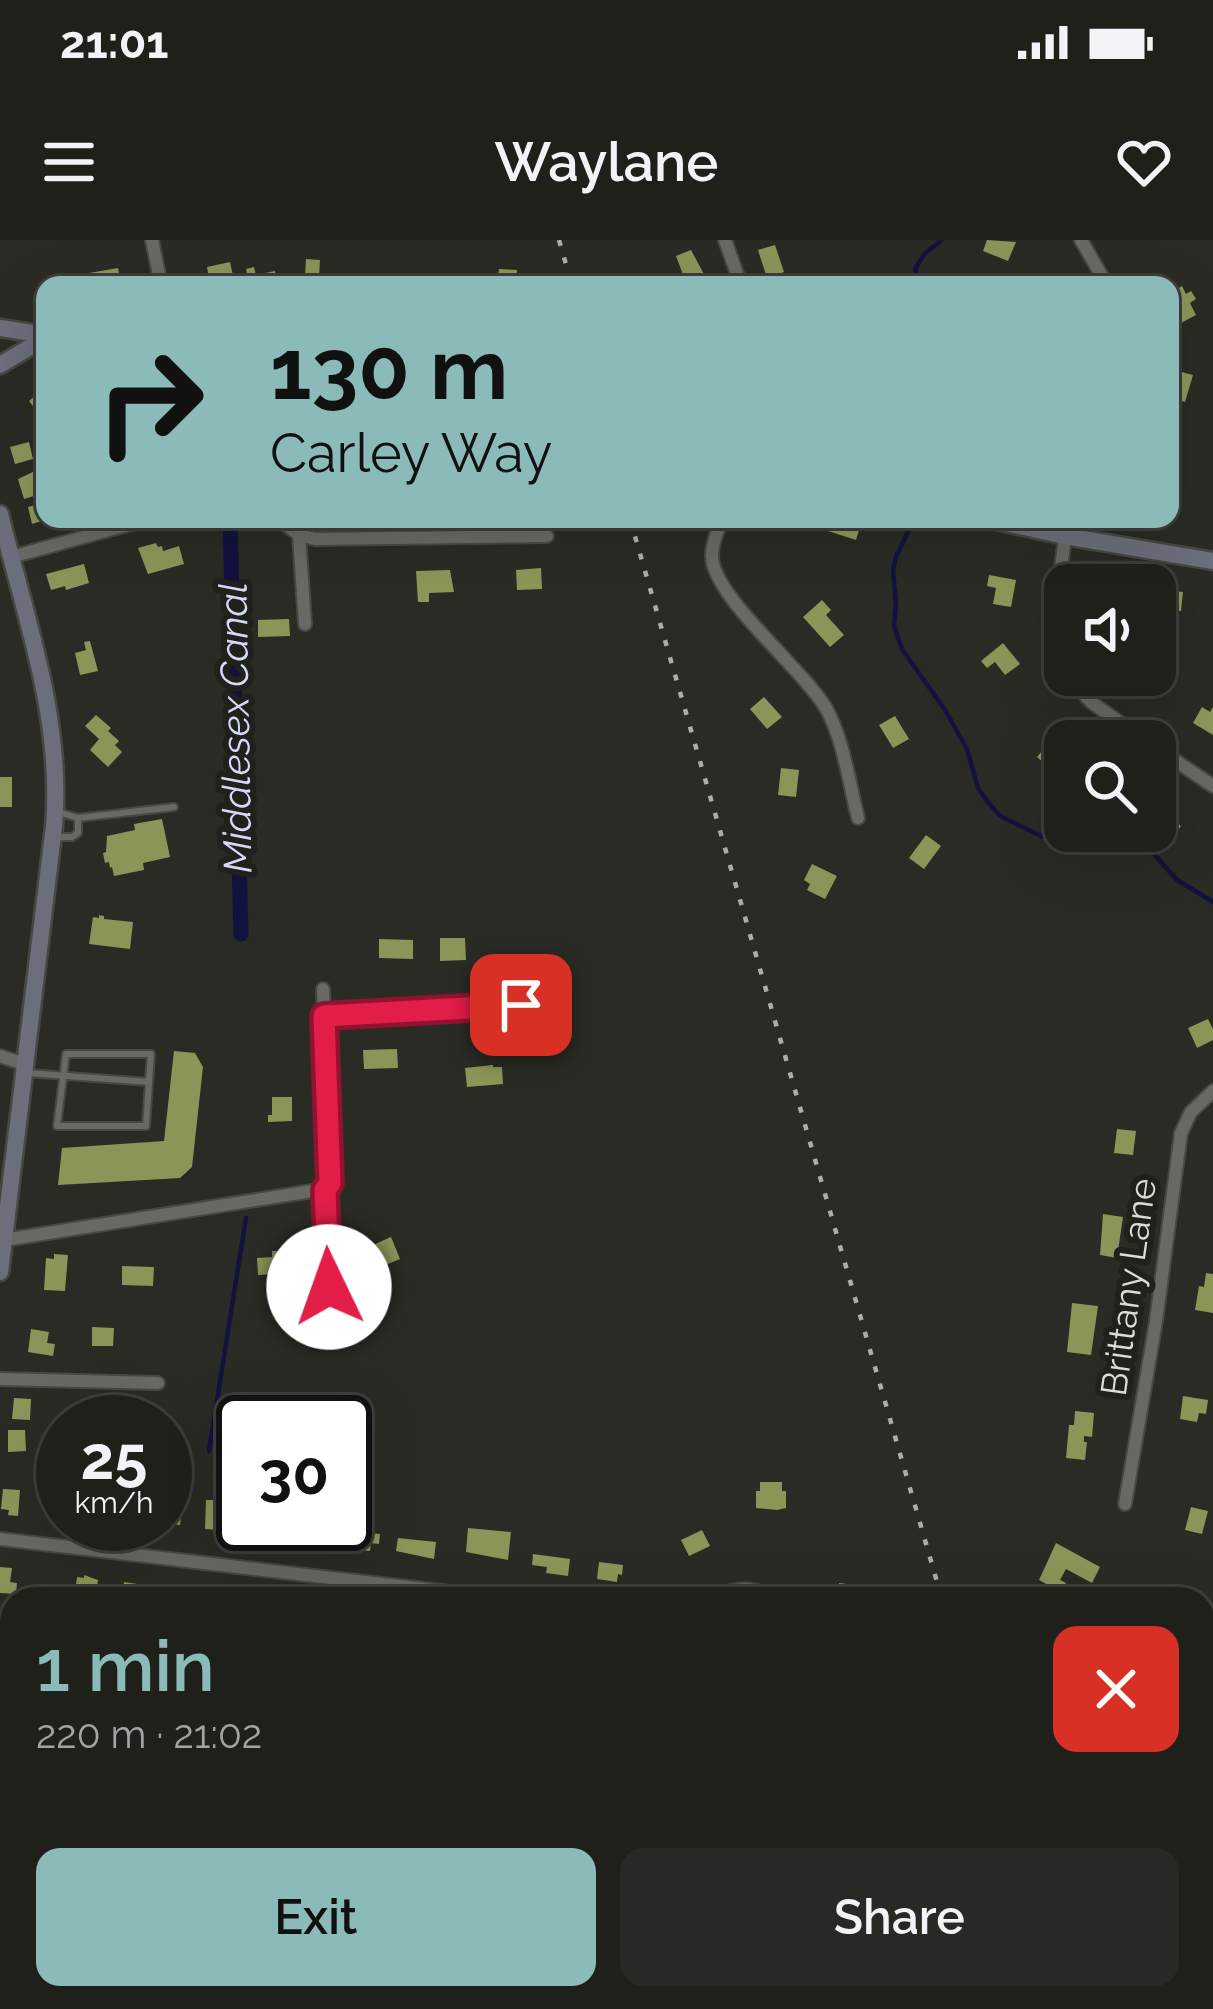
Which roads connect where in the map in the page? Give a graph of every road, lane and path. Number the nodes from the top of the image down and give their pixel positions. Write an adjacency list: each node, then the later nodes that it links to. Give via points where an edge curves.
1 (152, 240): 4 (street)
2 (725, 240): 5 (street)
3 (1081, 240): 6 (street)
4 (159, 276)
5 (738, 276)
6 (1102, 276)
7 (0, 328): 8 (main road)
8 (36, 334)
9 (36, 342): 10 (main road)
10 (0, 365)
11 (0, 514): 19 (main road)
12 (115, 528): 19 (street)
13 (291, 528): 16 (street)
14 (720, 528): 30 (street, via 714,571 828,713)
15 (1046, 528): 18 (main road)
16 (299, 535): 17 (street); 22 (street)
17 (547, 536)
18 (1065, 536): 20 (main road); 21 (street)
19 (10, 556): 28 (main road, via 51,718)
20 (1213, 561)
21 (1062, 564)
22 (305, 624)
23 (1086, 696): 24 (street)
24 (1116, 720)
25 (1176, 761): 26 (street)
26 (1213, 786)
27 (173, 807): 29 (lane)
28 (55, 811): 29 (lane); 31 (main road)
29 (78, 818): 31 (lane, via 78,833)
30 (858, 818)
31 (52, 836): 36 (main road)
32 (323, 989): 34 (street)
33 (521, 1005): 34 (street)
34 (324, 1016): 40 (street)
35 (0, 1056): 36 (street)
36 (24, 1068): 37 (lane); 41 (main road)
37 (63, 1076): 38 (lane); 38 (lane, via 66,1054 152,1054); 38 (lane, via 57,1126 146,1126)
38 (149, 1082)
39 (1213, 1091): 46 (street, Brittany Lane, via 1180,1132)
40 (325, 1190): 41 (street); 43 (street)
41 (4, 1240): 42 (main road)
42 (0, 1272)
43 (329, 1287)
44 (0, 1379): 45 (street)
45 (158, 1383)
46 (1125, 1504)
47 (0, 1539): 48 (street)
48 (408, 1587)

